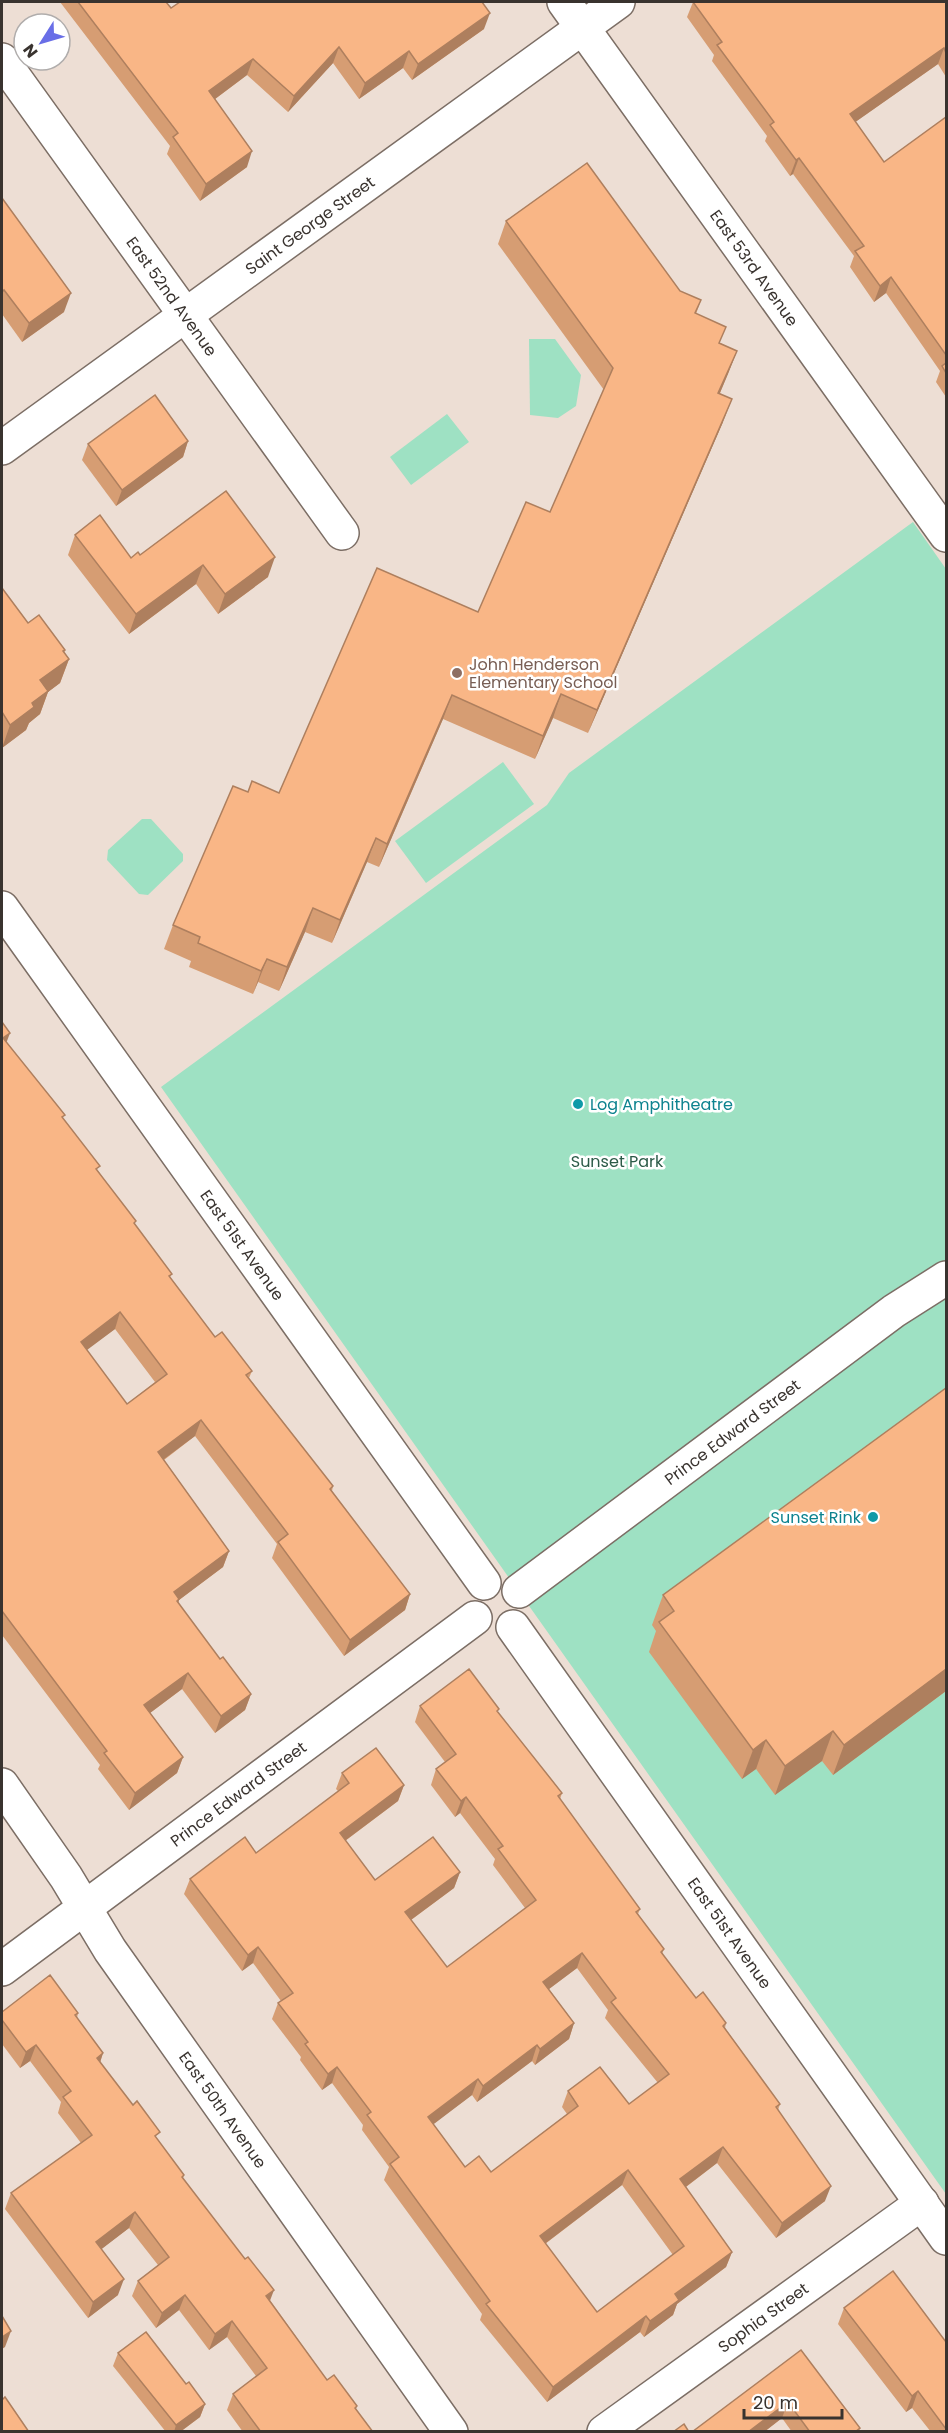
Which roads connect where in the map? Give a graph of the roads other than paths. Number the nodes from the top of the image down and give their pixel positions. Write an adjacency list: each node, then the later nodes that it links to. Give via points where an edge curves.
1 (564, 2): 3 (street, East 53rd Avenue)
2 (618, 2): 3 (street, Saint George Street)
3 (582, 28): 5 (street, Saint George Street); 8 (street, East 53rd Avenue)
4 (2, 60): 5 (street, East 52nd Avenue)
5 (184, 316): 6 (street, Saint George Street); 7 (street, East 52nd Avenue)
6 (2, 448)
7 (342, 533)
8 (946, 535)
9 (2, 908): 11 (street, East 51st Avenue)
10 (946, 1278): 12 (street, Prince Edward Street, via 884,1318)
11 (484, 1583): 12 (street, via 499,1580); 13 (street, via 473,1596)
12 (519, 1590): 14 (street, via 524,1605)
13 (475, 1618): 14 (street, via 488,1630 505,1631); 16 (street, Prince Edward Street)
14 (513, 1627): 18 (street, East 51st Avenue)
15 (2, 1785): 16 (street, East 50th Avenue)
16 (84, 1907): 17 (street, Prince Edward Street); 20 (street, East 50th Avenue, via 110,1950)
17 (2, 1969)
18 (922, 2203): 19 (street, East 51st Avenue); 21 (street, Sophia Street)
19 (946, 2238)
20 (451, 2432)
21 (604, 2432)

